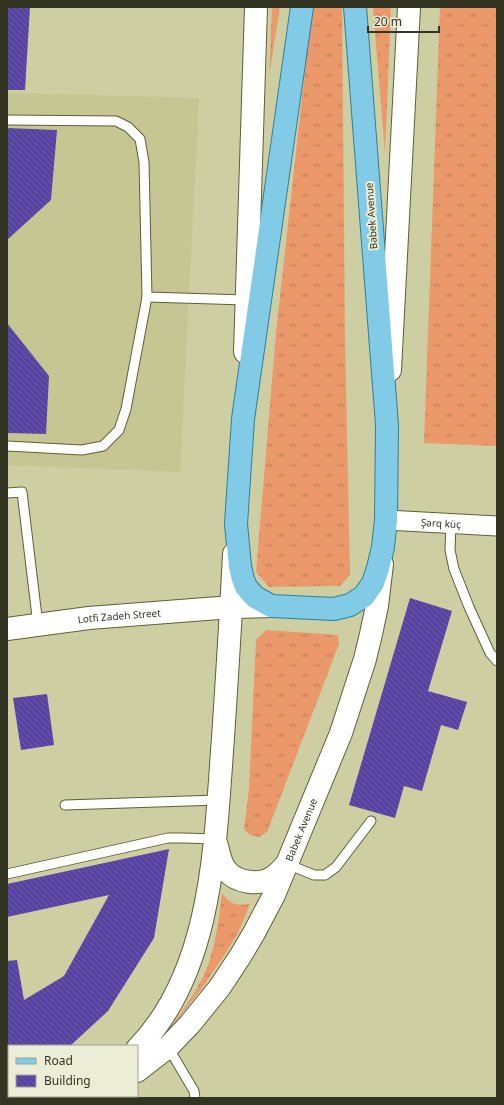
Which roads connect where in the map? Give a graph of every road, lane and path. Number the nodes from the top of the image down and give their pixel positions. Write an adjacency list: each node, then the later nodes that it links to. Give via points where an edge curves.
1 (256, 7): 7 (main road, Babek Avenue)
2 (302, 7): 8 (main road, Babek Avenue)
3 (355, 7): 9 (main road, Babek Avenue)
4 (410, 7): 9 (main road, Babek Avenue)
5 (7, 120): 6 (lane, via 116,121 128,127 140,139 144,162)
6 (147, 298): 7 (lane); 10 (lane, via 126,409 119,430 103,446 82,450)
7 (246, 300): 8 (main road, Babek Avenue)
8 (243, 419): 14 (main road, Babek Avenue)
9 (387, 425): 12 (main road, Babek Avenue)
10 (7, 446)
11 (7, 493): 19 (lane, via 22,492)
12 (386, 520): 13 (street, Şərq küç); 16 (main road, Babek Avenue)
13 (451, 523): 15 (street, Şərq küç); 21 (lane, via 450,550 454,569 487,647)
14 (236, 524): 17 (main road, Babek Avenue, via 240,566 246,587 255,597); 18 (main road, Babek Avenue)
15 (497, 526)
16 (383, 546): 17 (main road, Babek Avenue, via 373,583 364,596 350,606 334,609); 26 (main road, Babek Avenue, via 377,606 365,659 341,733)
17 (272, 606): 18 (main road, Lotfi Zadeh Street)
18 (232, 607): 19 (main road, Lotfi Zadeh Street, via 89,618); 22 (main road, Babek Avenue)
19 (38, 625): 20 (main road, Lotfi Zadeh Street)
20 (7, 629)
21 (497, 661)
22 (218, 800): 23 (lane); 25 (main road, Babek Avenue)
23 (65, 804)
24 (371, 821): 26 (lane, via 336,867 324,874 314,875)
25 (215, 839): 26 (main road, via 226,870 242,880 253,882 273,878); 27 (lane, via 168,838); 29 (main road, Babek Avenue, via 211,877 189,964 165,1015)
26 (287, 864): 28 (main road, Babek Avenue, via 274,895 241,955 220,987)
27 (7, 874)
28 (168, 1047): 30 (main road, Babek Avenue); 31 (lane, via 194,1091)
29 (138, 1048)
30 (138, 1070)
31 (195, 1098)

